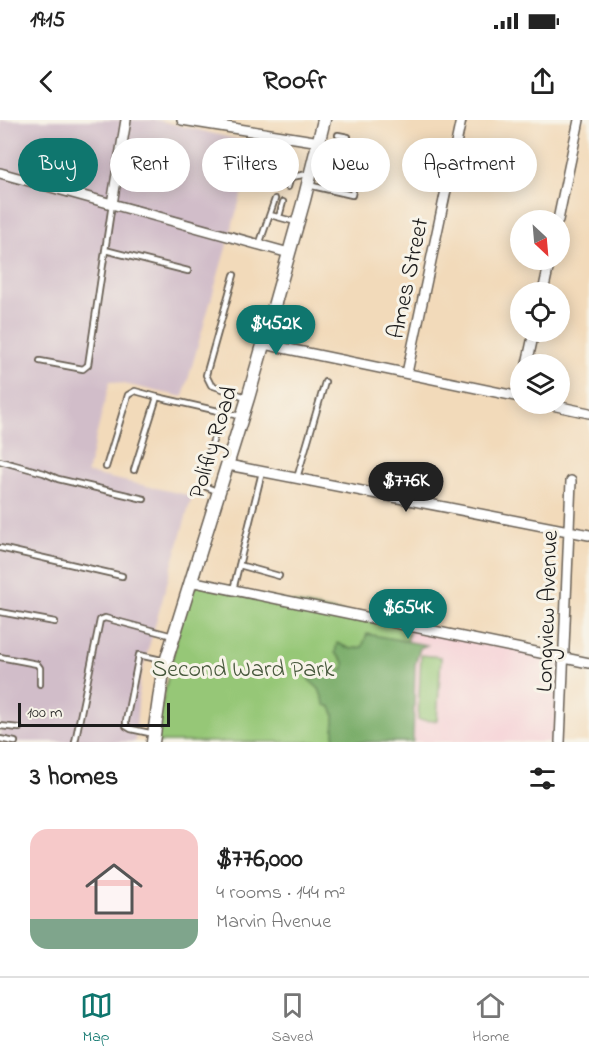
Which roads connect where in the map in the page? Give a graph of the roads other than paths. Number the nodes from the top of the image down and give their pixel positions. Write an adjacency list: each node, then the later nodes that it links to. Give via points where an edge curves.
1 (126, 120): 16 (street)
2 (182, 120): 9 (street)
3 (324, 120): 8 (main road, Polifly Road)
4 (461, 120): 28 (street, Ames Street)
5 (579, 120): 17 (street)
6 (338, 135): 7 (lane)
7 (348, 137)
8 (321, 138)
9 (311, 141)
10 (0, 173): 16 (street)
11 (311, 175): 13 (main road, Polifly Road)
12 (299, 178): 13 (lane)
13 (310, 179): 20 (main road, Polifly Road)
14 (275, 199): 18 (lane)
15 (284, 201): 19 (lane)
16 (112, 204): 21 (street); 22 (lane)
17 (560, 210)
18 (270, 215): 19 (lane); 21 (lane)
19 (279, 217): 20 (lane)
20 (298, 223): 23 (main road, Polifly Road)
21 (259, 245): 23 (street)
22 (105, 250): 24 (lane); 27 (lane, via 88,365 83,369)
23 (289, 253): 26 (main road, Polifly Road)
24 (188, 271)
25 (234, 275): 32 (lane, via 206,375 211,385)
26 (264, 344): 28 (street); 32 (main road, Polifly Road)
27 (40, 361)
28 (407, 373): 30 (street)
29 (326, 382): 42 (lane)
30 (510, 395)
31 (157, 397): 34 (lane); 39 (lane, via 135,391 128,395); 40 (lane)
32 (248, 398): 36 (main road, Polifly Road)
33 (570, 409): 35 (street)
34 (222, 411): 36 (lane); 44 (lane, via 203,473 204,486)
35 (589, 413)
36 (243, 417): 38 (main road, Polifly Road)
37 (0, 461): 45 (lane)
38 (228, 465): 41 (street); 44 (main road, Polifly Road)
39 (106, 467)
40 (134, 470)
41 (262, 472): 42 (street); 49 (lane)
42 (297, 478): 46 (street)
43 (571, 481): 46 (street, Longview Avenue)
44 (219, 492): 52 (main road, Polifly Road)
45 (144, 499)
46 (569, 530): 47 (street); 58 (street, Longview Avenue)
47 (589, 534)
48 (0, 548): 50 (lane)
49 (239, 565): 51 (lane); 53 (lane)
50 (122, 576)
51 (279, 576)
52 (190, 581): 53 (street); 56 (main road, Polifly Road)
53 (233, 590): 58 (street)
54 (0, 612): 55 (lane)
55 (55, 622)
56 (173, 636): 59 (main road, Polifly Road); 67 (lane, via 105,618 99,620)
57 (0, 657): 61 (lane, via 37,664)
58 (564, 658): 60 (street); 68 (street, Longview Avenue)
59 (166, 661): 64 (main road, Polifly Road); 64 (lane, via 139,655 126,722 131,729)
60 (589, 663)
61 (40, 684)
62 (0, 726): 63 (lane)
63 (19, 729)
64 (153, 738)
65 (0, 739): 66 (lane)
66 (15, 742)
67 (75, 742)
68 (560, 742)

